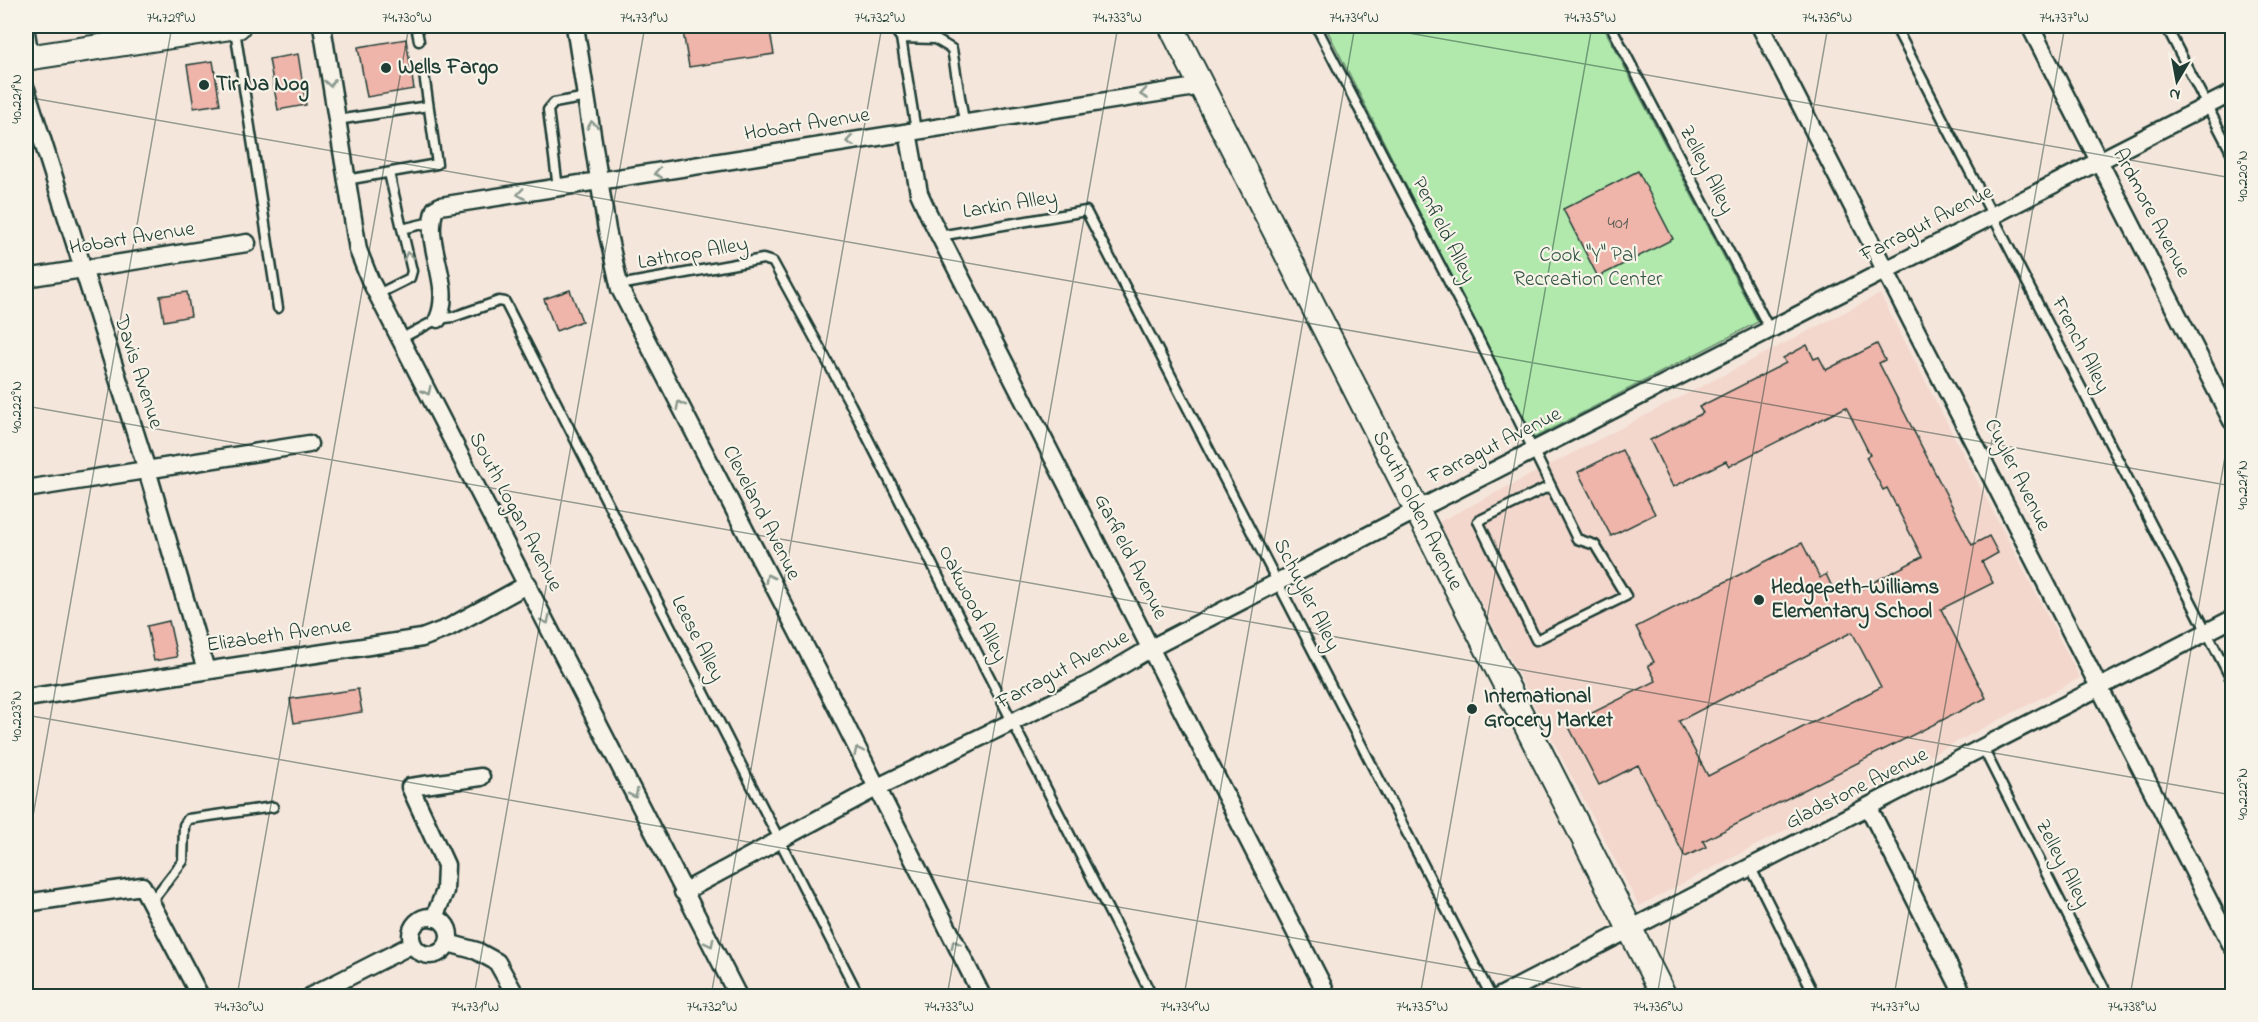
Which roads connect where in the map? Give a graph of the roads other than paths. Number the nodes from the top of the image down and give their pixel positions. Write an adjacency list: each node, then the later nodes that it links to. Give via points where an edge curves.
1 (236, 26): 16 (main road); 45 (lane)
2 (322, 26): 24 (street, South Logan Avenue, one-way to 24)
3 (416, 26): 15 (lane)
4 (575, 26): 21 (street, Cleveland Avenue)
5 (892, 26): 14 (lane)
6 (1171, 26): 18 (main road, South Olden Avenue)
7 (1316, 26): 51 (lane, Penfield Alley)
8 (1611, 26): 47 (lane, Zelley Alley)
9 (1760, 26): 41 (street, Cuyler Avenue)
10 (1895, 26): 34 (lane, French Alley)
11 (2030, 26): 28 (street, Ardmore Avenue)
12 (2166, 26): 23 (lane)
13 (26, 33): 16 (street)
14 (902, 38): 25 (lane, via 935,39 952,49); 26 (lane)
15 (419, 41)
16 (28, 58)
17 (423, 67): 22 (lane)
18 (1202, 86): 25 (street, Hobart Avenue, one-way to 25); 55 (main road, South Olden Avenue)
19 (26, 89): 40 (street, Davis Avenue)
20 (2232, 93): 23 (street, Farragut Avenue)
21 (587, 97): 31 (street, Cleveland Avenue, one-way to 21); 32 (lane, via 554,104 548,110)
22 (428, 106): 24 (lane); 29 (lane, via 437,164)
23 (2206, 106): 27 (lane); 28 (street, Farragut Avenue)
24 (336, 121): 30 (street, South Logan Avenue)
25 (964, 122): 26 (street, Hobart Avenue)
26 (912, 131): 31 (street, Hobart Avenue, one-way to 31); 37 (street, Garfield Avenue, via 919,193)
27 (2232, 154)
28 (2099, 162): 34 (street, Farragut Avenue); 49 (street, Ardmore Avenue)
29 (389, 173): 30 (lane); 36 (lane)
30 (345, 180): 44 (street, South Logan Avenue, via 358,250)
31 (600, 183): 32 (street, Hobart Avenue); 43 (street, Cleveland Avenue)
32 (558, 189): 35 (street, Hobart Avenue, one-way to 35, via 440,206)
33 (1086, 211): 37 (lane, Larkin Alley); 56 (lane, Schuyler Alley)
34 (1992, 217): 41 (street, Farragut Avenue); 59 (lane, French Alley)
35 (431, 222): 36 (lane); 46 (street, via 441,292)
36 (402, 229): 44 (lane, one-way to 36, via 410,278 412,271)
37 (939, 236): 60 (street, Garfield Avenue)
38 (247, 243): 40 (street, Hobart Avenue)
39 (773, 262): 43 (lane, Lathrop Alley, via 763,260); 65 (lane, Oakwood Alley)
40 (83, 270): 42 (street, Hobart Avenue); 52 (street, Davis Avenue)
41 (1886, 271): 47 (street, Farragut Avenue); 63 (street, Cuyler Avenue)
42 (26, 278)
43 (619, 285): 68 (street, Cleveland Avenue, one-way to 43)
44 (378, 294): 48 (street, South Logan Avenue)
45 (278, 308)
46 (438, 318): 48 (lane); 71 (lane, Leese Alley, via 453,317 499,301 504,303)
47 (1770, 330): 51 (street, Farragut Avenue)
48 (402, 338): 57 (street, South Logan Avenue, one-way to 57, via 449,437)
49 (2232, 421)
50 (309, 444): 52 (street)
51 (1535, 452): 53 (lane, Penfield Alley); 55 (street, Farragut Avenue)
52 (147, 470): 54 (street); 61 (street, Davis Avenue)
53 (1550, 486): 53 (lane, Penfield Alley, via 1577,540 1595,544 1626,596 1536,640 1478,521)
54 (26, 489)
55 (1417, 510): 56 (street, Farragut Avenue); 77 (main road, South Olden Avenue)
56 (1280, 583): 60 (street, Farragut Avenue); 89 (lane, Schuyler Alley)
57 (528, 584): 61 (street, Elizabeth Avenue, via 422,638); 73 (street, South Logan Avenue, one-way to 73)
58 (2232, 619): 59 (street, Gladstone Avenue)
59 (2208, 632): 62 (lane, French Alley); 63 (street, Gladstone Avenue)
60 (1152, 648): 65 (street, Farragut Avenue); 88 (street, Garfield Avenue)
61 (206, 670): 64 (street, Elizabeth Avenue)
62 (2232, 681)
63 (2100, 687): 66 (street, Gladstone Avenue); 80 (street, Cuyler Avenue)
64 (26, 699)
65 (1012, 723): 68 (street, Farragut Avenue); 87 (lane, Oakwood Alley)
66 (1983, 748): 70 (street, Gladstone Avenue); 94 (lane, Zelley Alley)
67 (481, 777): 76 (street, via 410,787 446,865 445,891)
68 (876, 788): 71 (street, Farragut Avenue); 86 (street, Cleveland Avenue, one-way to 68)
69 (273, 807): 74 (lane, via 188,819 184,825 183,861)
70 (1869, 808): 72 (street, Gladstone Avenue); 93 (street)
71 (780, 838): 73 (street, Farragut Avenue); 85 (lane, Leese Alley)
72 (1751, 868): 77 (street, Gladstone Avenue); 92 (lane)
73 (683, 891): 84 (street, South Logan Avenue, one-way to 84)
74 (151, 902): 75 (street, via 142,886); 81 (street)
75 (26, 903)
76 (434, 918): 78 (street, via 416,923 411,933); 79 (street, via 445,924)
77 (1630, 930): 90 (street, Gladstone Avenue); 91 (main road, South Olden Avenue)
78 (413, 944): 79 (street, via 418,951 430,955); 82 (street)
79 (448, 944): 83 (street, via 477,951 497,962)
80 (2232, 946)
81 (200, 996)
82 (311, 996)
83 (516, 996)
84 (738, 996)
85 (859, 996)
86 (982, 996)
87 (1152, 996)
88 (1328, 996)
89 (1491, 996)
90 (1500, 996)
91 (1664, 996)
92 (1815, 996)
93 (1964, 996)
94 (2108, 996)

